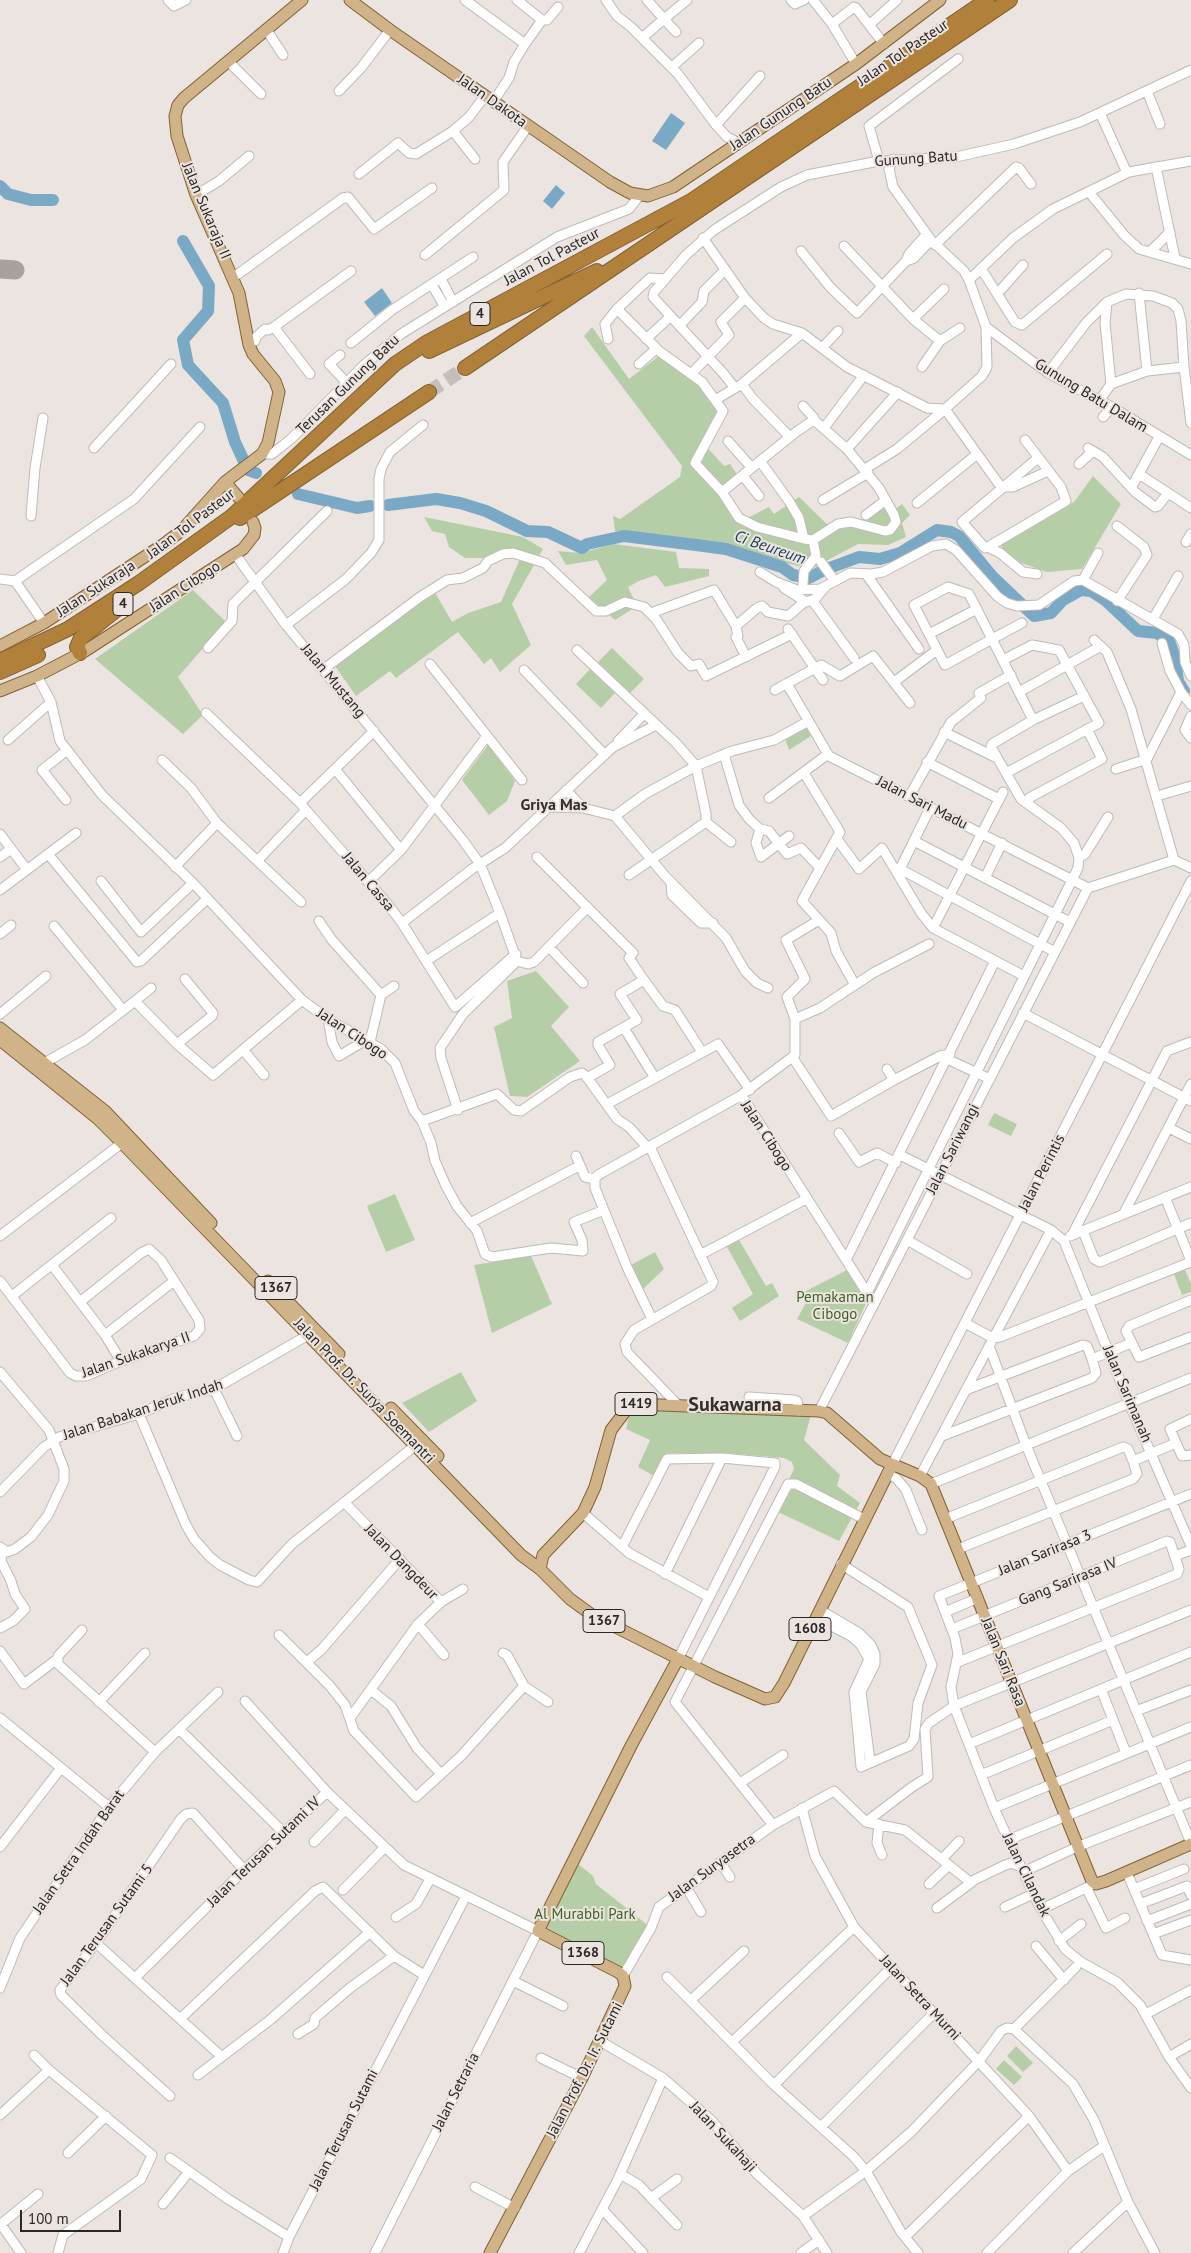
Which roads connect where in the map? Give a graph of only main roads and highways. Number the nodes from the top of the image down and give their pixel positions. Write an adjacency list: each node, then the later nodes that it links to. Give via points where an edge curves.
1 (302, 0): 10 (main road, Jalan Sukaraja II, via 184,98 176,110 176,136 196,195 234,278 253,354 275,381 279,392 263,453)
2 (350, 0): 6 (main road, Jalan Dakota, via 610,182)
3 (940, 0): 6 (main road, Jalan Gunung Batu, via 856,64 665,192)
4 (987, 0): 15 (highway, Jalan Tol Pasteur / 4, via 691,202 402,358 231,518 68,629)
5 (1010, 0): 7 (highway, Jalan Tol Pasteur / 4)
6 (639, 196)
7 (642, 250): 8 (highway, Jalan Tol Pasteur / 4); 11 (highway, via 413,360 393,374)
8 (465, 368)
9 (429, 392): 11 (highway, Jalan Tol Pasteur / 4)
10 (252, 462): 13 (main road, Jalan Sukaraja, via 237,472 232,492 44,623)
11 (246, 523): 12 (highway, Jalan Tol Pasteur / 4); 14 (main road, Jalan Cibogo, via 252,531 252,539 235,554)
12 (125, 603): 14 (highway, via 81,638 77,647); 16 (highway, Jalan Tol Pasteur / 4, via 74,636)
13 (0, 646)
14 (80, 653): 17 (main road, Jalan Cibogo)
15 (0, 661)
16 (0, 672)
17 (0, 691)
18 (0, 1028): 21 (main road, Jalan Prof. Dr. Surya Soemantri / 1367, via 105,1111 527,1549)
19 (0, 1040): 22 (main road, Jalan Prof. Dr. Surya Soemantri / 1367, via 98,1119 521,1554)
20 (889, 1469): 21 (main road, 1419, via 830,1415 819,1411 634,1404 620,1416 611,1430 595,1487 583,1513); 23 (main road, 1608, via 780,1690 770,1700 752,1695); 24 (main road, Jalan Sari Rasa, via 920,1476 931,1484 1052,1783 1090,1886)
21 (543, 1554): 22 (main road)
22 (540, 1569): 23 (main road, Jalan Prof. Dr. Surya Soemantri / 1367, via 570,1599 592,1615)
23 (678, 1659): 25 (main road, Jalan Prof. Dr. Ir. Sutami / 1368, via 538,1931 611,1968 622,1976 625,1990)
24 (1191, 1844)
25 (490, 2253)

